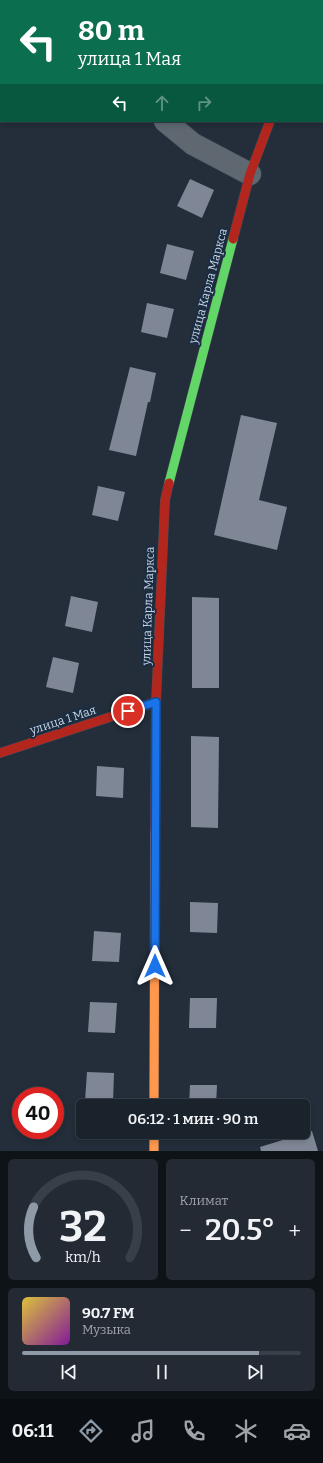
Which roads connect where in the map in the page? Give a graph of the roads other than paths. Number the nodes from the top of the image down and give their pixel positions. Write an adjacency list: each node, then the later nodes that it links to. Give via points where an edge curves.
1 (166, 122): 3 (street, via 193,144)
2 (270, 122): 3 (street, улица Карла Маркса)
3 (250, 174): 4 (street, улица Карла Маркса, via 164,500)
4 (156, 702): 5 (street, улица 1 Мая); 6 (street, улица Карла Маркса)
5 (0, 753)
6 (154, 1099)
7 (154, 1139): 8 (street)
8 (154, 1151)

